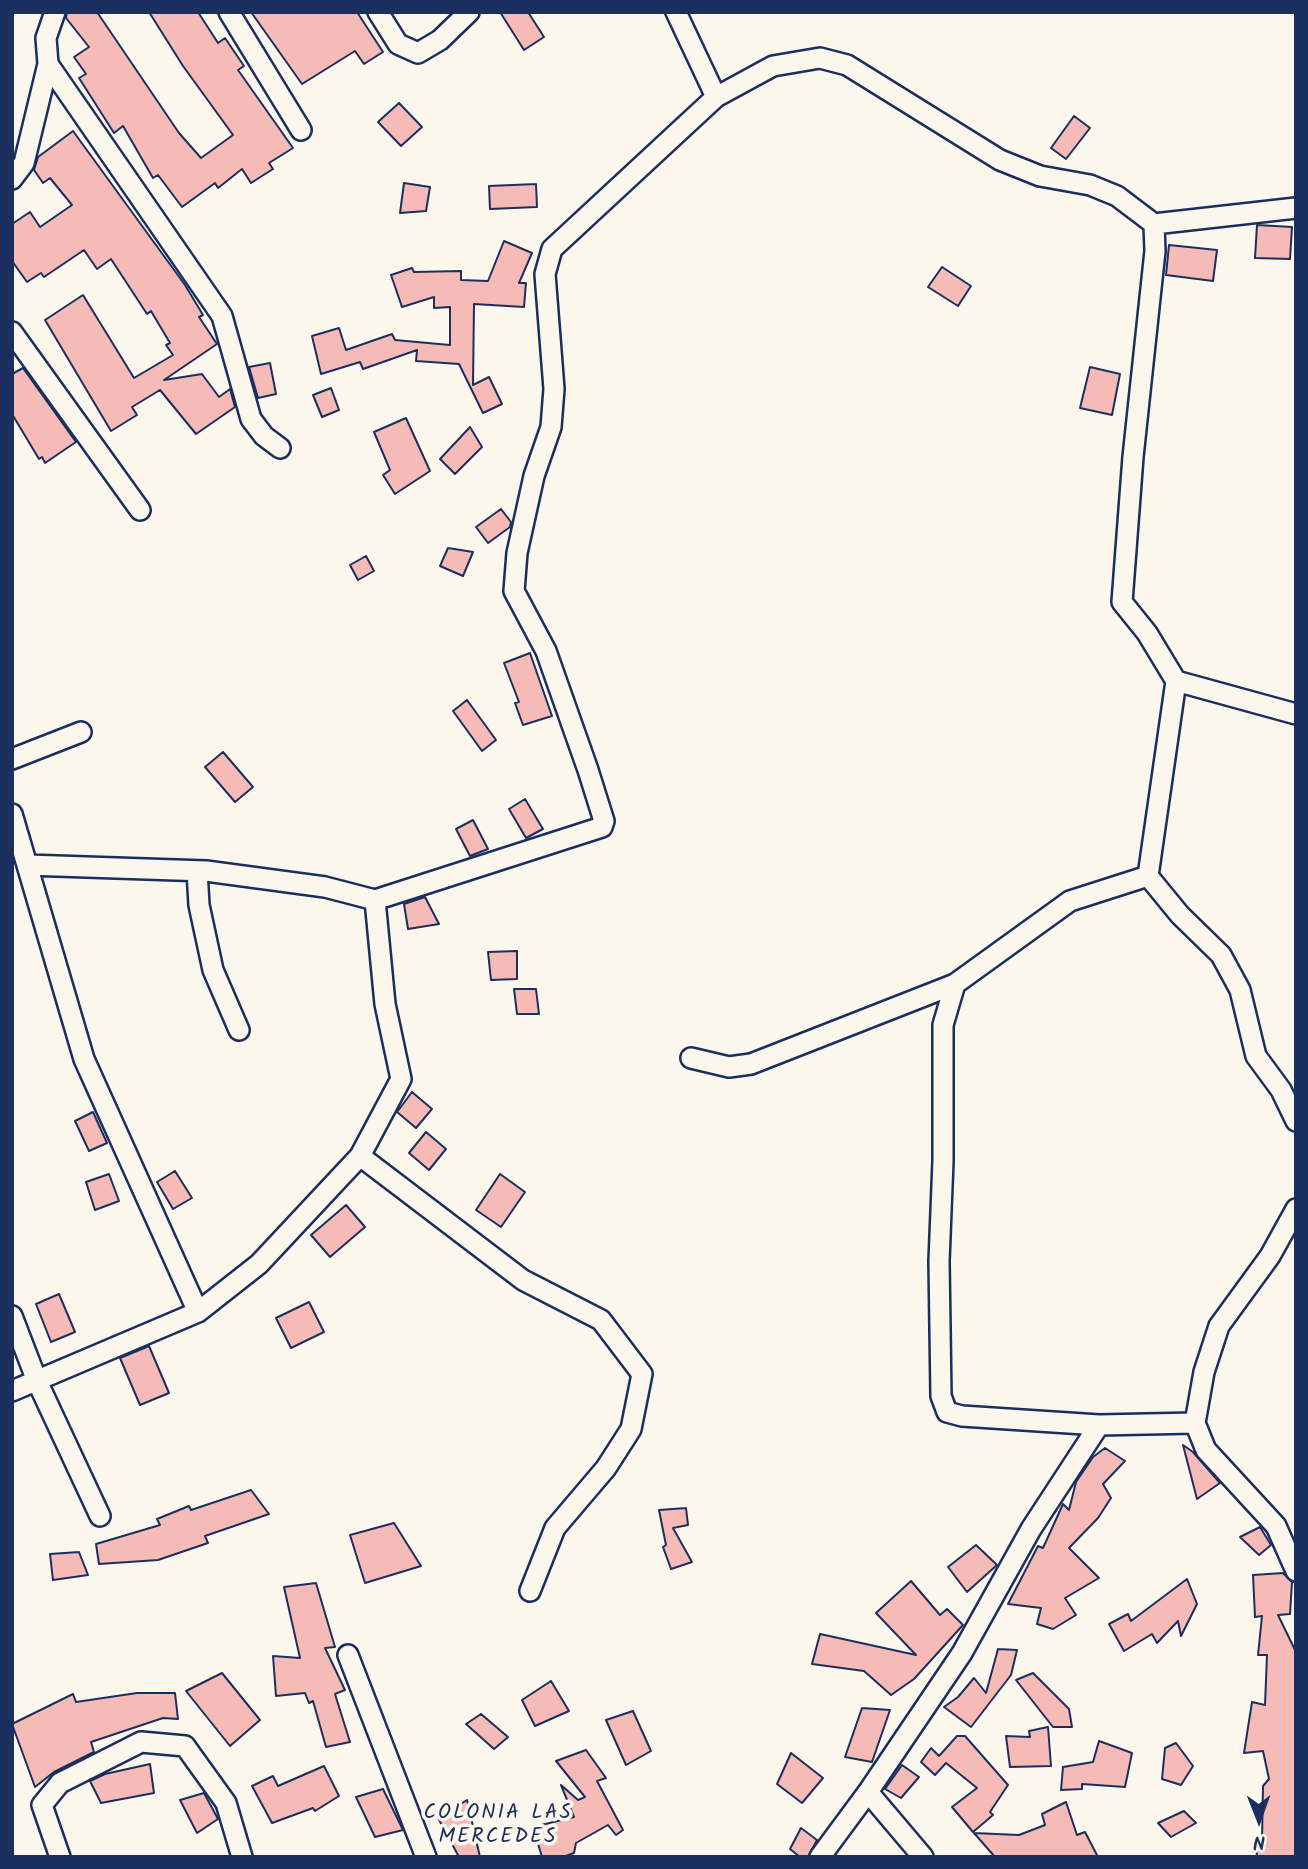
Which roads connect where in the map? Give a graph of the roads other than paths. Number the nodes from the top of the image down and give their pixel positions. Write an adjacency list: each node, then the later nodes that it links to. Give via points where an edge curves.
1 (55, 12): 6 (street, via 46,38)
2 (229, 12): 8 (street)
3 (378, 12): 4 (street, via 398,44 418,52 440,40)
4 (469, 12)
5 (676, 12): 7 (street)
6 (48, 64): 9 (street, via 24,163); 13 (street, via 222,316 251,419)
7 (716, 97): 11 (street, via 774,66 820,58 848,65 1000,160 1040,176 1117,196); 23 (street, via 552,248 545,274 554,389 551,428 528,502 514,591 546,651 588,770 602,827)
8 (301, 130)
9 (12, 179)
10 (1296, 208): 11 (street)
11 (1154, 224): 15 (street, via 1122,603)
12 (12, 332): 14 (street)
13 (280, 448)
14 (140, 510)
15 (1176, 681): 16 (street); 22 (street)
16 (1296, 714)
17 (81, 732): 18 (street)
18 (12, 759)
19 (12, 814): 20 (street)
20 (27, 865): 21 (street); 30 (street, via 84,1059)
21 (197, 871): 23 (street, via 325,887); 25 (street, via 213,970)
22 (1148, 876): 24 (street, via 1070,901); 27 (street, via 1221,954 1240,990 1256,1056)
23 (375, 900): 28 (street, via 385,1004 401,1079)
24 (955, 984): 26 (street, via 751,1064 729,1067); 35 (street, via 943,1025 941,1396 947,1412 961,1416)
25 (239, 1030)
26 (691, 1058)
27 (1296, 1121)
28 (360, 1156): 30 (street, via 259,1264); 38 (street, via 523,1280 601,1320 642,1374 631,1429 606,1468 555,1528)
29 (1296, 1209): 34 (street, via 1219,1326 1204,1372)
30 (198, 1312): 32 (street)
31 (12, 1316): 32 (street)
32 (37, 1381): 33 (street); 36 (street)
33 (12, 1391)
34 (1195, 1423): 35 (street); 37 (street, via 1206,1450 1276,1526)
35 (1099, 1425): 40 (street, via 1031,1529 962,1653)
36 (100, 1517)
37 (1296, 1572)
38 (530, 1591)
39 (348, 1655): 43 (street)
40 (868, 1792): 44 (street); 45 (street)
41 (60, 1857): 42 (street, via 42,1805 60,1783 141,1741 185,1746 226,1804)
42 (242, 1857)
43 (426, 1857)
44 (820, 1857)
45 (923, 1857)

